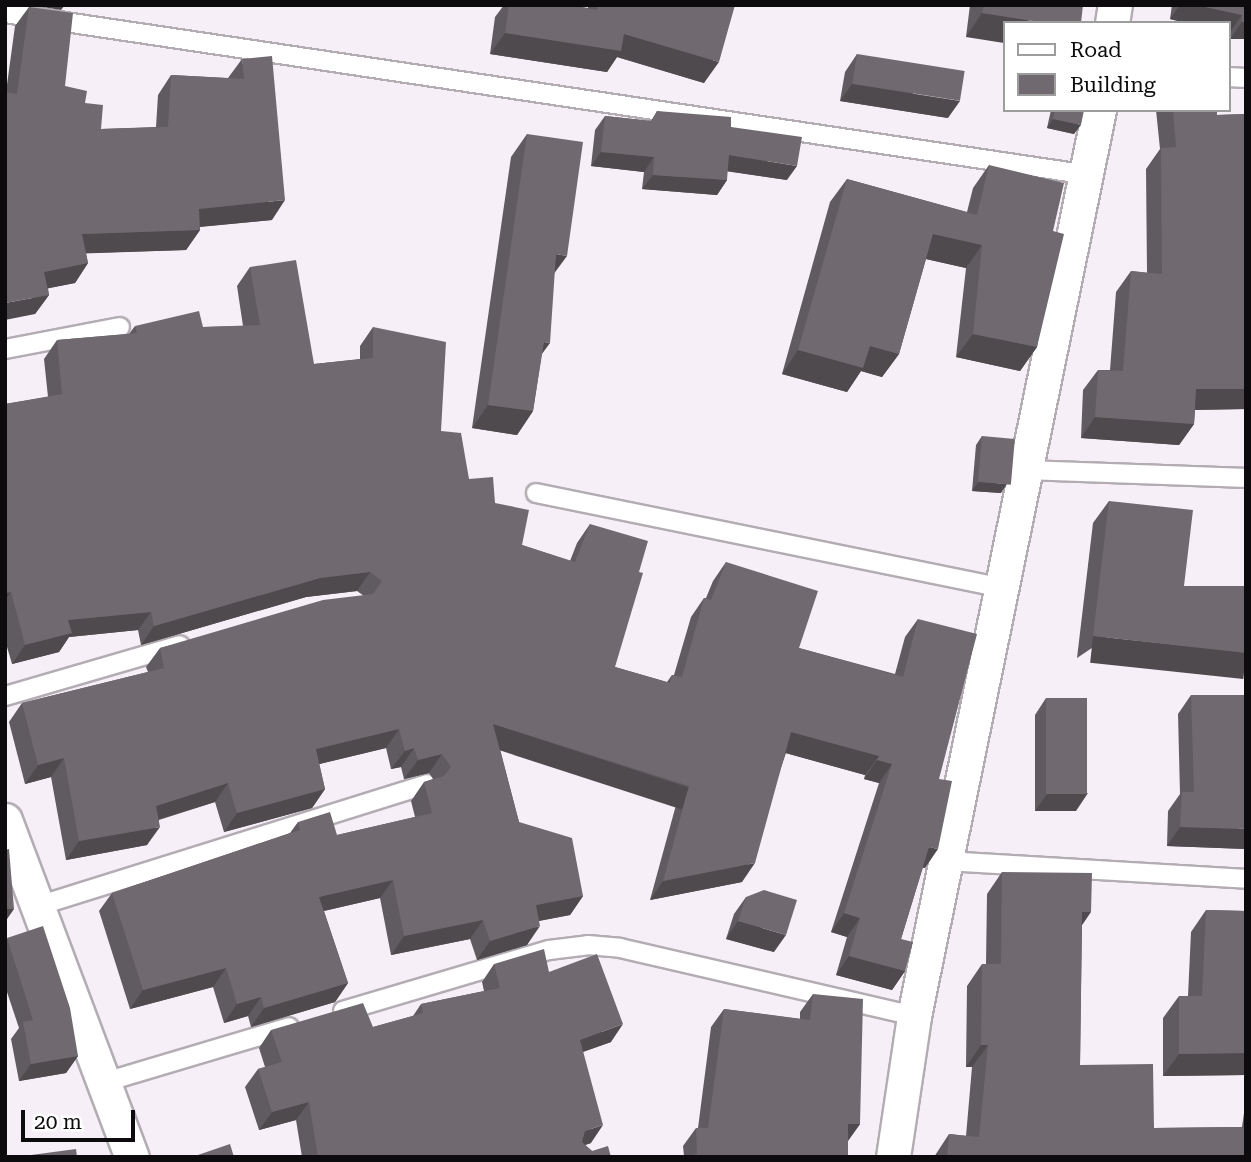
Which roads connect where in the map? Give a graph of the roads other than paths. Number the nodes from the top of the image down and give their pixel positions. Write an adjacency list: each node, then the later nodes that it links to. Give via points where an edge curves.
1 (5, 13): 3 (lane)
2 (1099, 112): 3 (street)
3 (1089, 175): 6 (street)
4 (120, 327): 5 (lane)
5 (5, 349)
6 (1027, 470): 7 (lane); 9 (street)
7 (1246, 478)
8 (536, 493): 9 (lane)
9 (1003, 588): 14 (street)
10 (203, 639): 11 (lane)
11 (5, 696)
12 (427, 785): 16 (lane)
13 (5, 820): 16 (street)
14 (946, 861): 15 (lane); 17 (street)
15 (1246, 879)
16 (38, 906): 18 (street)
17 (914, 1016): 18 (lane, via 620,948 588,945 549,950); 20 (street)
18 (105, 1082): 19 (street)
19 (132, 1157)
20 (893, 1157)

